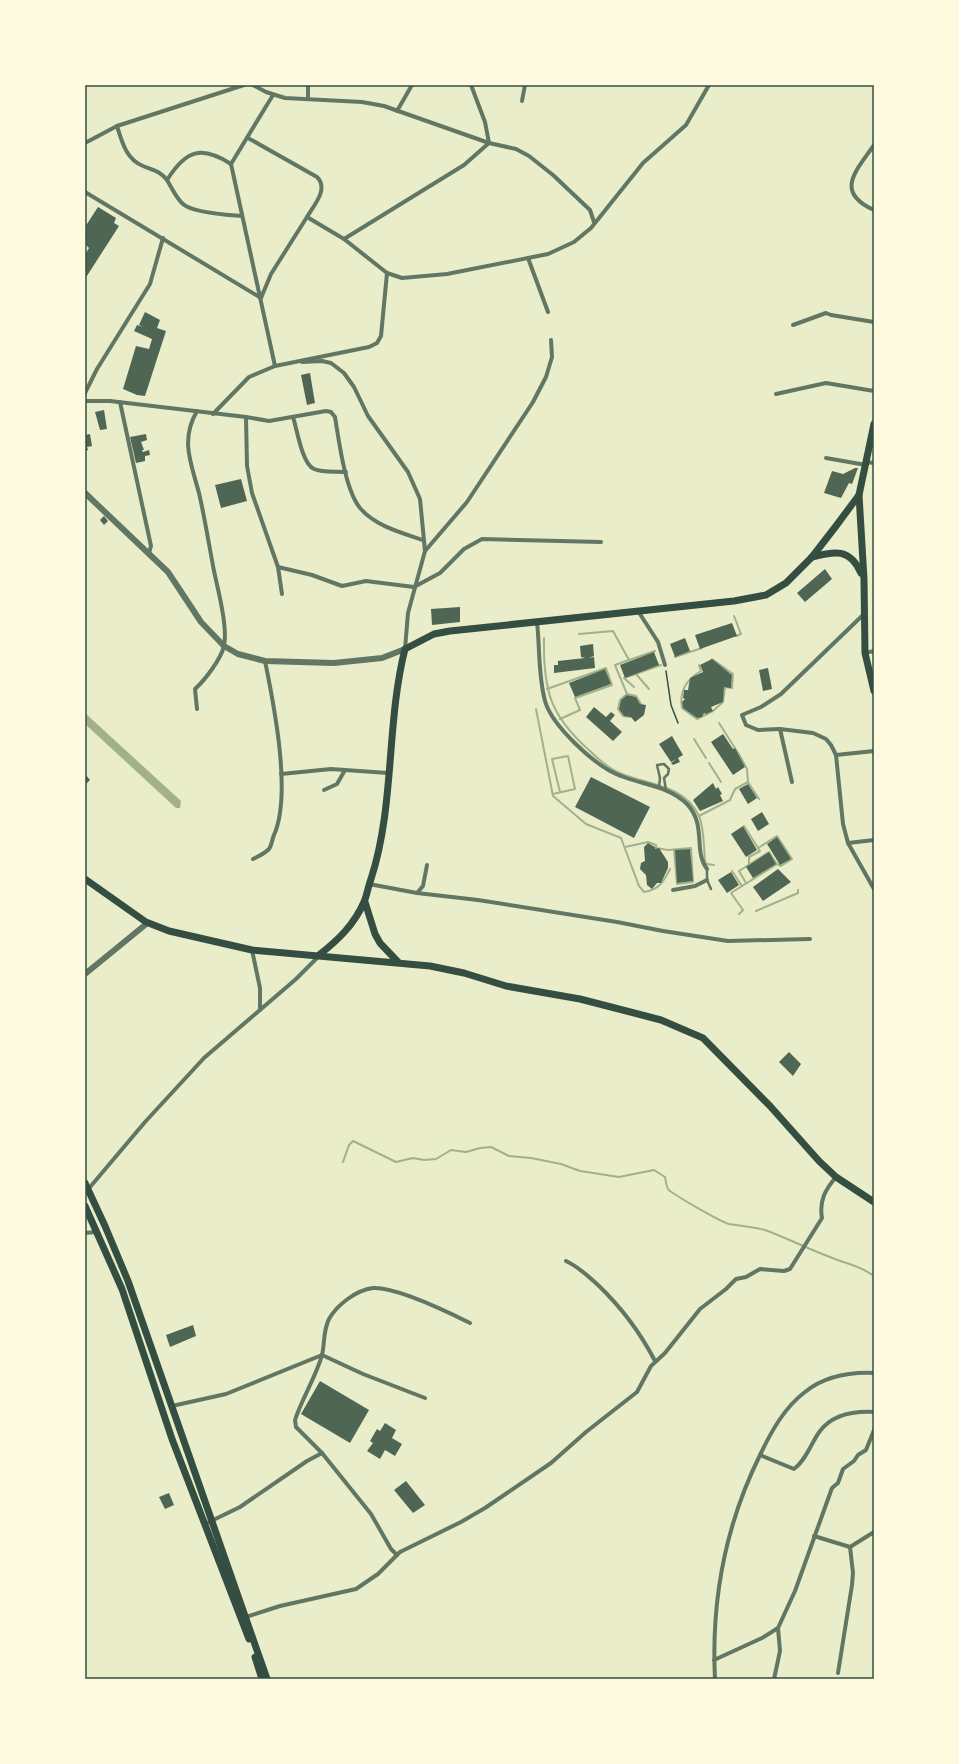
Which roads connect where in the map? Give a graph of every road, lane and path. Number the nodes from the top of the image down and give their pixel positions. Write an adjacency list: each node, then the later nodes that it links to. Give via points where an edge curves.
1 (244, 85): 12 (street)
2 (253, 85): 8 (street)
3 (308, 85): 9 (street)
4 (412, 85): 11 (street)
5 (471, 85): 15 (street, via 486,122)
6 (525, 85): 10 (street)
7 (709, 85): 23 (street, via 686,125 643,163)
8 (273, 95): 9 (street); 13 (street)
9 (308, 99): 11 (street, via 362,102)
10 (522, 101)
11 (397, 110): 15 (street)
12 (117, 126): 14 (street); 18 (street, via 129,156 137,163 163,174)
13 (248, 138): 17 (street); 22 (street, via 318,177 322,182 323,189)
14 (85, 143)
15 (489, 143): 23 (street, via 516,149 529,156 554,175 590,210); 25 (street, via 464,165)
16 (874, 145): 20 (street, via 858,168 851,185 853,197)
17 (231, 164): 18 (street, via 205,151 180,162); 21 (street)
18 (167, 180): 21 (street, via 184,205 194,209)
19 (85, 192): 24 (street)
20 (874, 210)
21 (242, 216): 28 (street)
22 (307, 217): 25 (street); 28 (street, via 271,274)
23 (594, 222): 26 (street, via 591,228 574,242 548,254)
24 (163, 238): 28 (street); 36 (street, via 150,284 107,352)
25 (344, 239): 27 (street)
26 (528, 258): 27 (street, via 418,278 402,278); 29 (street)
27 (387, 273): 33 (street, via 381,336 377,343 369,347 326,354)
28 (260, 298): 34 (street)
29 (548, 312)
30 (874, 322): 31 (street, via 826,313)
31 (793, 325)
32 (551, 340): 53 (street, via 552,357 546,377 533,402 467,502)
33 (293, 363): 34 (street); 51 (street, via 322,361 331,363 344,373 368,416 415,485 420,499)
34 (275, 366): 41 (street, via 249,377)
35 (874, 391): 37 (street, via 826,383)
36 (85, 393)
37 (776, 394)
38 (85, 401): 39 (street)
39 (120, 402): 40 (street); 54 (street, via 151,546)
40 (197, 411): 41 (street); 63 (street, via 190,424 188,452 221,607)
41 (213, 414): 42 (street)
42 (246, 417): 43 (street, via 268,420); 56 (street, via 247,466 252,493)
43 (293, 417): 48 (street, via 305,459 310,467 316,470); 48 (street, via 331,412 335,417)
44 (874, 424): 46 (main road)
45 (826, 458): 46 (street)
46 (866, 463): 47 (street); 50 (main road)
47 (874, 463)
48 (346, 472): 51 (street, via 360,508 393,530)
49 (85, 493): 54 (street)
50 (858, 495): 55 (main road); 57 (main road)
51 (423, 540): 53 (street)
52 (600, 542): 58 (street, via 482,539 464,549 440,573)
53 (425, 551): 58 (street)
54 (149, 553): 63 (street, via 168,572 201,622)
55 (812, 557): 57 (main road, via 835,552 844,554 853,559); 60 (main road, via 786,583 766,595)
56 (278, 568): 58 (street, via 307,573 342,586 366,581); 59 (street)
57 (864, 579): 61 (main road)
58 (414, 587): 64 (street, via 408,613)
59 (282, 594)
60 (638, 611): 62 (main road); 68 (street, via 658,642)
61 (863, 615): 66 (main road); 72 (street, via 781,694 742,715 746,725 758,730)
62 (537, 622): 64 (main road, via 434,634); 79 (street, via 539,672 545,702 558,725 600,765 619,776)
63 (224, 646): 67 (street, via 251,659); 70 (street, via 211,671 195,689)
64 (405, 648): 67 (street, via 382,658 360,661); 76 (main road, via 398,684)
65 (874, 651): 66 (street)
66 (865, 653): 69 (main road)
67 (265, 661): 77 (street)
68 (665, 665): 71 (path, via 671,705)
69 (874, 691)
70 (197, 709)
71 (678, 723)
72 (780, 729): 74 (street, via 813,733 826,739); 78 (street)
73 (874, 751): 74 (street)
74 (836, 756): 83 (street, via 843,824)
75 (346, 770): 76 (street); 77 (street); 80 (street, via 337,784)
76 (388, 773): 89 (main road, via 385,818)
77 (282, 774): 84 (street, via 282,803 278,828 270,848)
78 (792, 782)
79 (659, 787): 81 (street); 81 (lane, via 657,765 664,764 669,769 664,778)
80 (324, 790)
81 (666, 790): 86 (street, via 687,805 697,819 702,863)
82 (874, 840): 83 (street)
83 (848, 843): 91 (street)
84 (254, 858)
85 (427, 865): 93 (street, via 423,886)
86 (707, 869): 88 (lane)
87 (85, 879): 95 (main road)
88 (707, 880): 90 (lane); 92 (street, via 695,886)
89 (369, 884): 93 (street); 94 (main road)
90 (711, 889)
91 (874, 889)
92 (673, 890)
93 (417, 893): 96 (street, via 478,900 728,941)
94 (364, 902): 98 (main road, via 342,936); 99 (main road, via 380,943)
95 (146, 922): 97 (main road, via 169,931); 100 (street)
96 (810, 939)
97 (252, 950): 98 (main road); 101 (street, via 260,988)
98 (320, 955): 99 (main road); 101 (street)
99 (398, 962): 102 (main road, via 437,967 506,986 580,999 661,1020 703,1038)
100 (85, 974)
101 (260, 1010): 104 (street, via 204,1058 145,1122)
102 (836, 1176): 105 (main road); 112 (street, via 822,1199 822,1218 790,1269 760,1269 736,1279 700,1309)
103 (85, 1183): 104 (main road)
104 (87, 1192): 115 (main road, via 128,1281)
105 (874, 1202)
106 (85, 1206): 107 (main road)
107 (96, 1232): 108 (street); 120 (main road, via 122,1289 172,1439)
108 (85, 1233)
109 (566, 1261): 112 (street, via 585,1273 614,1300 642,1337)
110 (470, 1323): 111 (street, via 414,1298 372,1288 346,1301 330,1319 324,1332)
111 (322, 1355): 114 (street); 115 (street, via 226,1394); 118 (street, via 295,1420 296,1427)
112 (655, 1361): 124 (street, via 637,1392 551,1463 461,1522)
113 (874, 1373): 119 (street, via 852,1372 829,1378 806,1391 784,1413)
114 (425, 1398)
115 (172, 1406): 120 (main road)
116 (874, 1412): 119 (street, via 856,1411 839,1416 821,1430 801,1464 794,1469)
117 (874, 1430): 122 (street, via 866,1450 858,1454 854,1461 843,1469 838,1483 832,1488)
118 (322, 1453): 120 (street, via 240,1507); 124 (street, via 371,1514 391,1549)
119 (760, 1455): 127 (street, via 748,1478 719,1577)
120 (208, 1522): 125 (main road); 129 (main road)
121 (874, 1532): 123 (street)
122 (814, 1536): 123 (street); 126 (street, via 795,1592)
123 (850, 1548): 128 (street, via 853,1559 852,1585)
124 (397, 1554): 125 (street, via 378,1574 356,1589 280,1606)
125 (246, 1617): 130 (main road)
126 (778, 1628): 127 (street); 132 (street, via 780,1651)
127 (714, 1660): 131 (street)
128 (838, 1673)
129 (262, 1679)
130 (267, 1679)
131 (715, 1679)
132 (774, 1679)

